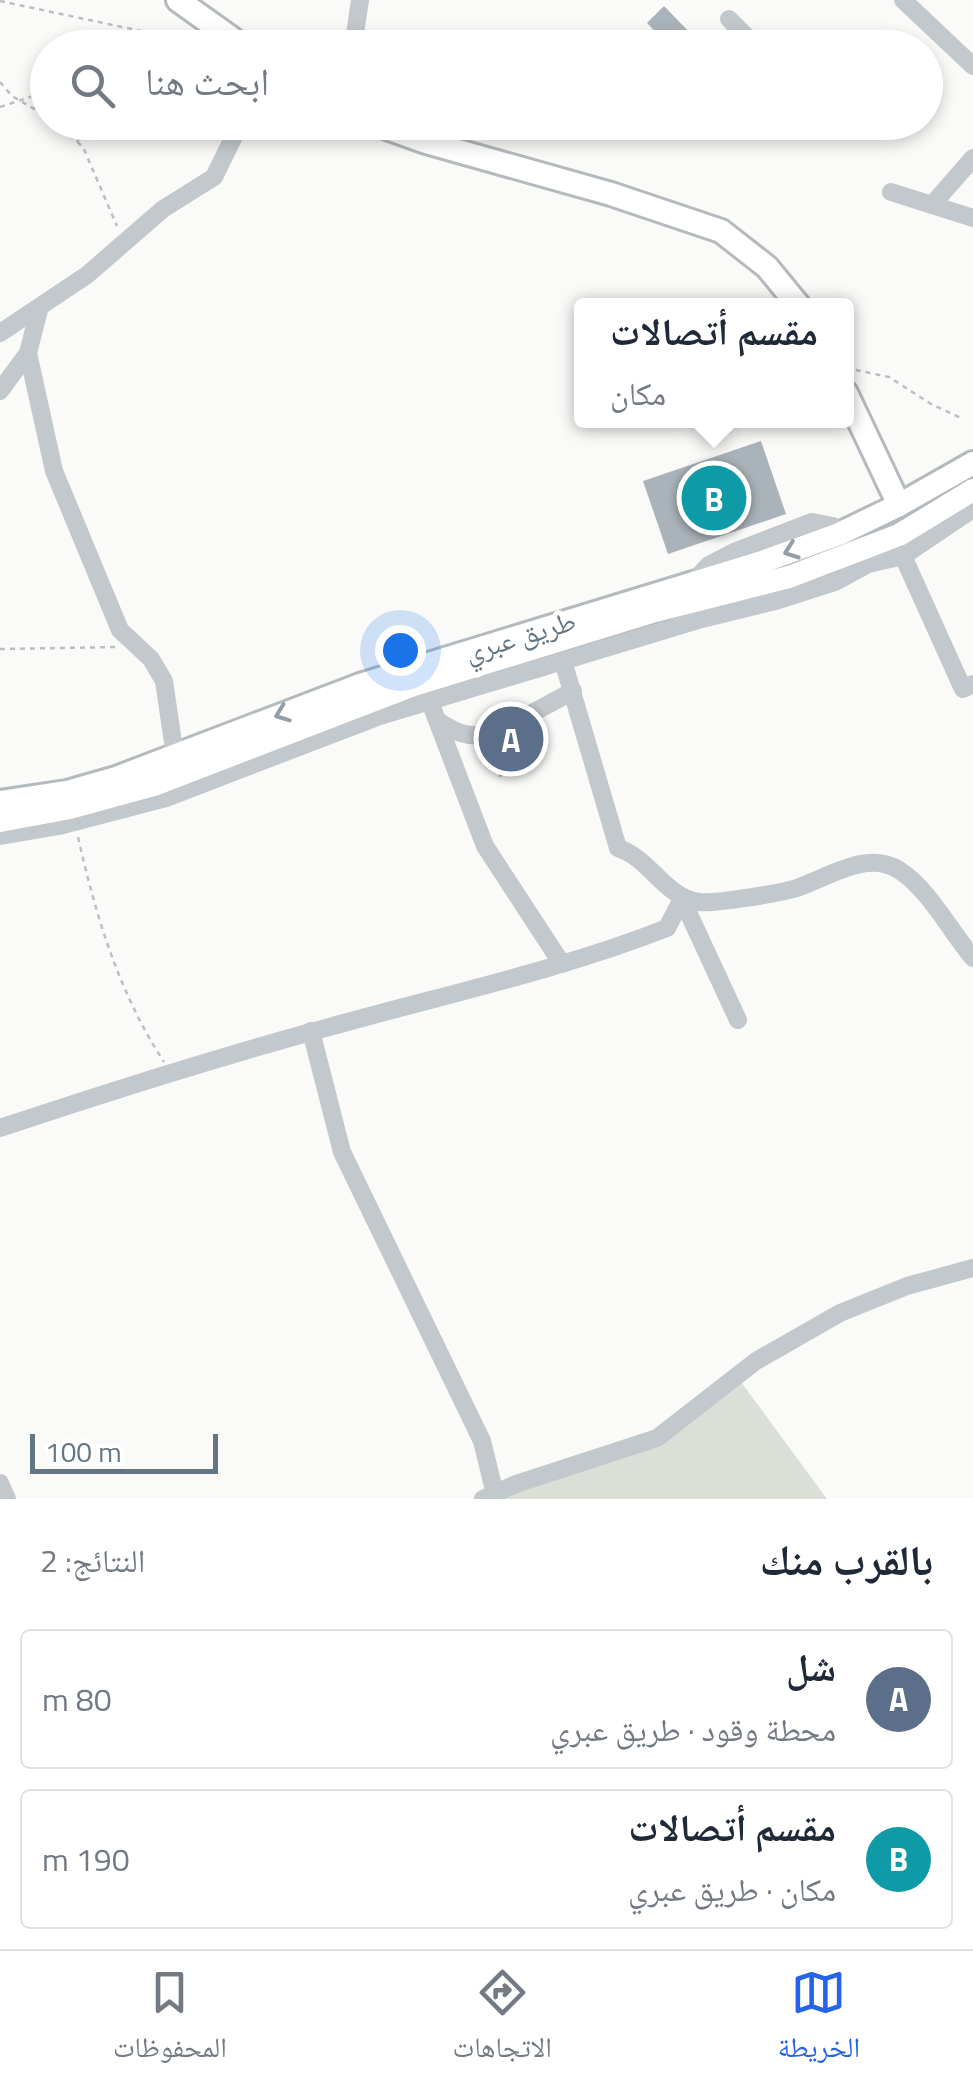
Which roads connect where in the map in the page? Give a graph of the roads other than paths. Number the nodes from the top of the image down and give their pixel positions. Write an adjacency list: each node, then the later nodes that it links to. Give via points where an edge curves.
1 (178, 0): 5 (main road)
2 (360, 0): 6 (street)
3 (902, 0): 8 (street)
4 (729, 19): 7 (street)
5 (220, 30)
6 (356, 30)
7 (740, 30)
8 (934, 30)
9 (943, 38): 10 (street)
10 (973, 66)
11 (232, 140): 18 (street, via 214,177)
12 (420, 140): 17 (main road, via 721,231 767,267)
13 (973, 158): 15 (street)
14 (890, 192): 15 (street)
15 (932, 205): 16 (street)
16 (973, 218)
17 (792, 298)
18 (39, 310): 19 (street); 20 (street)
19 (0, 333)
20 (28, 353): 21 (street); 38 (street, via 54,470 112,615 164,680)
21 (0, 391)
22 (854, 410): 25 (main road)
23 (973, 463): 25 (main road, طريق عبري)
24 (973, 490): 29 (main road, طريق عبري, via 899,535)
25 (900, 505): 27 (main road, طريق عبري)
26 (973, 509): 28 (street)
27 (839, 534): 29 (main road, via 834,552); 38 (main road, طريق عبري, one-way to 38, via 360,685)
28 (903, 556): 30 (street); 31 (street, via 963,689)
29 (789, 577): 37 (main road, طريق عبري, via 411,686)
30 (563, 661): 32 (street); 33 (street)
31 (973, 684)
32 (573, 691): 34 (street); 42 (street, via 618,848 634,853)
33 (430, 702): 35 (street); 37 (street)
34 (525, 717)
35 (438, 720): 36 (street, via 462,736); 44 (street, via 492,858)
36 (501, 732)
37 (298, 739): 40 (main road, طريق عبري, via 96,802); 41 (street, via 166,798)
38 (175, 756): 39 (main road, طريق عبري, via 67,792)
39 (0, 802)
40 (0, 820)
41 (0, 836)
42 (682, 898): 43 (street, via 716,902 779,893 860,864 888,864 917,885); 44 (street, via 667,928); 45 (street)
43 (973, 958)
44 (562, 964): 46 (street)
45 (738, 1020)
46 (312, 1032): 47 (street, via 170,1070); 50 (street, via 342,1152 482,1441)
47 (0, 1128)
48 (973, 1268): 50 (street, via 894,1290 830,1318 756,1360 656,1438)
49 (0, 1483): 51 (street)
50 (489, 1496)
51 (7, 1499)

